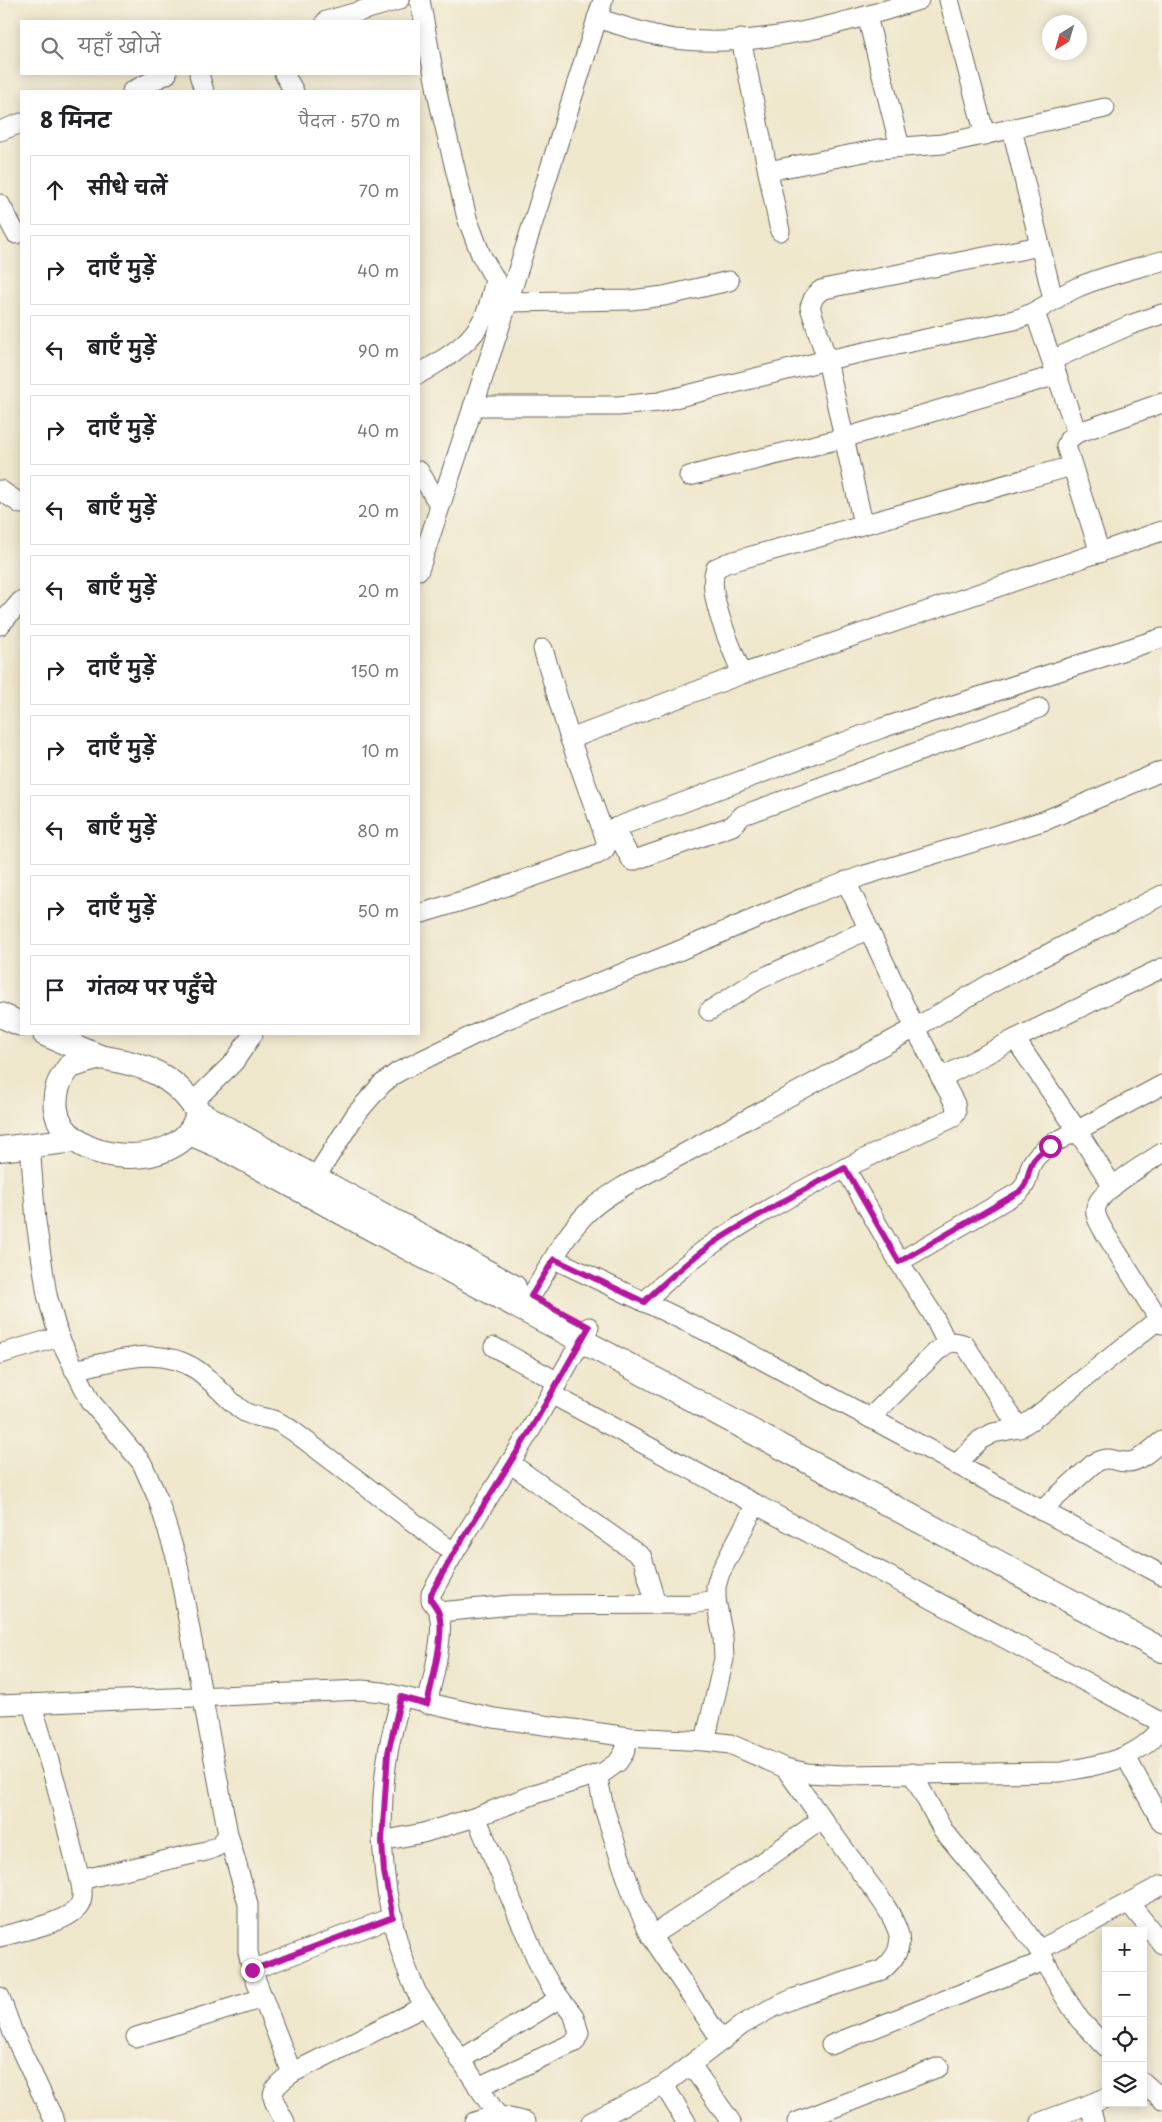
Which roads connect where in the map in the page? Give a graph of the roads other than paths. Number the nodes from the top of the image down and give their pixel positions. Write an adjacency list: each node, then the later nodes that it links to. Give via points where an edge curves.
1 (399, 0): 8 (street)
2 (420, 0): 28 (street, via 467,218)
3 (603, 0): 7 (street)
4 (919, 0): 6 (street)
5 (949, 0): 20 (street)
6 (867, 16): 9 (street, via 820,29); 21 (street)
7 (597, 18): 9 (street, via 675,39); 31 (street)
8 (329, 20)
9 (741, 39): 22 (street)
10 (165, 75): 13 (street)
11 (199, 75): 14 (street)
12 (285, 75): 15 (street)
13 (134, 90)
14 (204, 90)
15 (293, 90)
16 (1105, 108): 18 (street)
17 (20, 123): 19 (street)
18 (1012, 129): 20 (street); 26 (street)
19 (0, 131)
20 (985, 135): 21 (street, via 942,144)
21 (900, 147): 22 (street)
22 (768, 171): 24 (street)
23 (0, 204): 25 (street)
24 (780, 231)
25 (12, 234)
26 (1040, 246): 30 (street); 34 (street, via 821,290 810,307)
27 (1162, 261): 30 (street, via 1078,287)
28 (495, 280): 31 (street); 36 (street, via 485,315 476,332 451,355)
29 (729, 281): 31 (street, via 631,300)
30 (1053, 299): 32 (street)
31 (508, 302): 38 (street)
32 (1035, 313): 34 (street); 35 (street)
33 (1162, 314): 35 (street, via 1130,325)
34 (827, 360): 38 (street, via 648,404); 40 (street)
35 (1054, 367): 39 (street); 40 (street)
36 (420, 373)
37 (1162, 403): 39 (street)
38 (473, 406): 46 (street)
39 (1077, 433): 41 (street, via 1066,446)
40 (844, 438): 43 (street); 47 (street)
41 (1072, 466): 47 (street); 49 (street)
42 (420, 474): 46 (street)
43 (689, 476)
44 (0, 490): 45 (street)
45 (20, 503)
46 (440, 506): 50 (street)
47 (863, 524): 55 (street, via 716,568 712,577 716,604)
48 (1162, 531): 49 (street)
49 (1100, 553): 55 (street)
50 (420, 567)
51 (20, 602): 52 (street)
52 (0, 625)
53 (1162, 638): 59 (street, via 882,728)
54 (543, 649): 57 (street)
55 (742, 674): 57 (street)
56 (1039, 708): 59 (street, via 744,815 732,826 632,861)
57 (570, 739): 59 (street)
58 (1162, 771): 60 (street, via 1046,820)
59 (609, 830): 62 (street, via 607,846 598,854)
60 (846, 881): 63 (street); 82 (street, via 500,1022 398,1072 369,1096)
61 (1162, 895): 68 (street, via 990,984)
62 (420, 914)
63 (869, 929): 65 (street, via 758,980); 68 (street)
64 (1162, 968): 71 (street)
65 (709, 1011)
66 (0, 1015): 67 (main road)
67 (20, 1024)
68 (915, 1028): 73 (street); 84 (street, via 599,1202 575,1227)
69 (47, 1035): 72 (main road)
70 (253, 1035): 75 (street)
71 (1015, 1039): 73 (street); 76 (street)
72 (100, 1057): 75 (main road, via 132,1062 169,1079); 77 (main road, via 70,1066 58,1084 56,1114 61,1127)
73 (941, 1078): 81 (street, via 954,1104 956,1112 952,1118)
74 (1162, 1084): 76 (street)
75 (193, 1116): 77 (main road, via 177,1145 149,1155 96,1151); 82 (main road); 89 (main road, via 222,1147)
76 (1077, 1130): 83 (street); 85 (street, via 1038,1154 1026,1185 1019,1192)
77 (75, 1140): 78 (main road)
78 (30, 1145): 79 (main road); 90 (street, via 38,1231 48,1295)
79 (0, 1149)
80 (1162, 1153): 83 (street)
81 (845, 1168): 85 (street); 87 (street, via 720,1239)
82 (315, 1178): 86 (main road)
83 (1113, 1187): 88 (street, via 1099,1200 1096,1208 1098,1219)
84 (554, 1259): 86 (street); 87 (street)
85 (899, 1262): 91 (street)
86 (531, 1296): 89 (main road)
87 (644, 1302): 96 (street, via 730,1342)
88 (1160, 1321): 97 (street)
89 (585, 1334): 95 (street); 108 (main road); 109 (main road, via 812,1462)
90 (59, 1336): 93 (street); 94 (street)
91 (947, 1343): 96 (street); 97 (street, via 955,1341 965,1346)
92 (494, 1347): 95 (street)
93 (0, 1354)
94 (74, 1370): 103 (street, via 152,1355 184,1363 197,1370 246,1413 275,1420 293,1431); 111 (street, via 91,1402 142,1463 158,1499 177,1560)
95 (554, 1388): 99 (street); 101 (street)
96 (870, 1418): 100 (street)
97 (1019, 1428): 100 (street, via 993,1433 980,1440)
98 (1162, 1442): 102 (street, via 1136,1460 1128,1462 1112,1458 1093,1464)
99 (510, 1463): 103 (street); 106 (street, via 642,1558)
100 (956, 1465): 102 (street)
101 (756, 1504): 105 (street, via 720,1573); 115 (street)
102 (1041, 1511): 104 (street)
103 (454, 1553): 107 (street, via 431,1594)
104 (1162, 1574)
105 (716, 1600): 106 (street); 117 (street, via 724,1659)
106 (656, 1604): 107 (street, via 512,1605)
107 (439, 1612): 112 (street, via 438,1658)
108 (1162, 1633)
109 (1162, 1650)
110 (401, 1697): 111 (street, via 362,1690); 112 (street); 126 (street, via 388,1753)
111 (201, 1698): 114 (street); 125 (street)
112 (427, 1704): 116 (street, via 494,1718)
113 (0, 1705): 114 (street)
114 (32, 1705): 127 (street)
115 (1162, 1725): 118 (street, via 1146,1746)
116 (629, 1737): 117 (street); 121 (street, via 618,1762)
117 (705, 1741): 119 (street, via 730,1744)
118 (1126, 1757): 120 (street, via 1061,1772); 124 (street)
119 (785, 1768): 120 (street, via 844,1775); 123 (street)
120 (912, 1773): 134 (street, via 943,1830 1011,1912)
121 (597, 1774): 122 (street); 131 (street, via 621,1861)
122 (476, 1817): 126 (street); 137 (street, via 540,1967)
123 (822, 1819): 131 (street); 141 (street, via 893,1920 899,1935 894,1960 882,1970 770,2009)
124 (1162, 1823)
125 (228, 1834): 127 (street, via 218,1847 206,1851); 135 (street, via 248,1904 248,1952)
126 (382, 1841): 130 (street)
127 (80, 1880): 132 (street, via 83,1896 71,1914)
128 (1162, 1885): 129 (street)
129 (1129, 1902): 133 (street); 134 (street)
130 (393, 1917): 135 (street); 139 (street, via 407,1972)
131 (651, 1936): 141 (street)
132 (0, 1937)
133 (1162, 1944)
134 (1041, 1956): 142 (street, via 1080,2020); 143 (street)
135 (252, 1970): 136 (street)
136 (263, 1998): 140 (street); 147 (street)
137 (560, 1998): 144 (street); 150 (street, via 579,2027 575,2042)
138 (1, 2001): 154 (street)
139 (425, 2006): 144 (street); 147 (street)
140 (136, 2037)
141 (722, 2041): 145 (street)
142 (1102, 2043)
143 (831, 2045)
144 (460, 2060): 150 (street)
145 (691, 2064): 148 (street); 160 (street)
146 (939, 2067): 161 (street)
147 (292, 2073): 155 (street, via 279,2083 272,2097)
148 (664, 2085): 158 (street); 159 (street)
149 (1147, 2086): 151 (street)
150 (478, 2087): 153 (street)
151 (1162, 2099)
152 (1096, 2108): 162 (street)
153 (497, 2115): 156 (street); 157 (street)
154 (55, 2122)
155 (285, 2122)
156 (474, 2122)
157 (526, 2122)
158 (591, 2122)
159 (686, 2122)
160 (731, 2122)
161 (797, 2122)
162 (1041, 2122)

